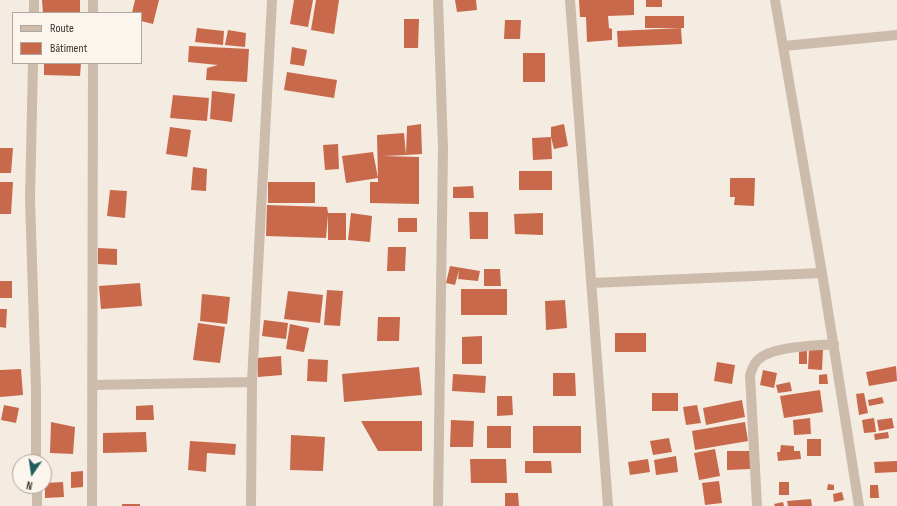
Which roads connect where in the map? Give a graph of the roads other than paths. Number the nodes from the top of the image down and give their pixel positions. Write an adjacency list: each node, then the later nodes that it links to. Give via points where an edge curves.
1 (34, 0): 7 (street)
2 (92, 0): 8 (street)
3 (272, 0): 16 (street)
4 (438, 0): 23 (street, via 443,148)
5 (570, 0): 14 (street)
6 (775, 0): 10 (street)
7 (34, 12)
8 (93, 12)
9 (897, 35): 10 (street)
10 (784, 46): 13 (street)
11 (33, 64): 18 (street, via 30,199)
12 (93, 64): 17 (street)
13 (822, 273): 14 (street); 15 (street)
14 (592, 283): 24 (street)
15 (834, 344): 25 (street, via 778,350 757,360 750,375); 26 (street)
16 (252, 382): 17 (street); 22 (street)
17 (92, 385): 21 (street)
18 (36, 454)
19 (37, 494): 20 (street)
20 (37, 506)
21 (92, 506)
22 (251, 506)
23 (438, 506)
24 (608, 506)
25 (756, 506)
26 (859, 506)

